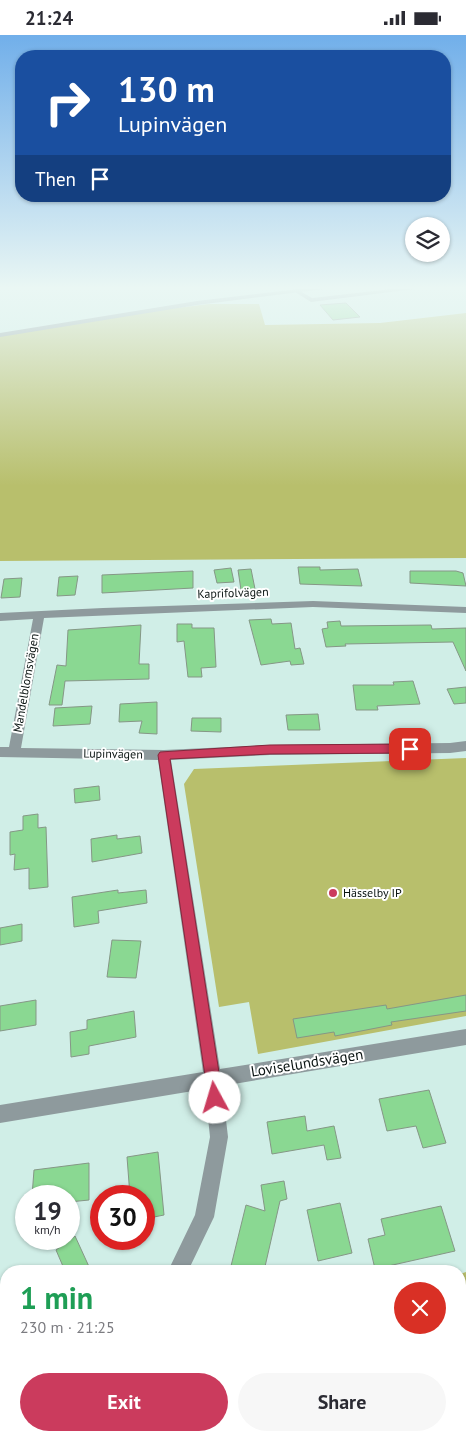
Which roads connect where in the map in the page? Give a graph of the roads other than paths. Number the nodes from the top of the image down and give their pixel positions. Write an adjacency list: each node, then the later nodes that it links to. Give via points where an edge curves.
1 (466, 610): 2 (street, Kaprifolvägen, via 313,604)
2 (39, 615): 3 (street, Kaprifolvägen); 6 (street, Mandelblomsvägen)
3 (0, 617)
4 (466, 746): 7 (street, Lupinvägen)
5 (0, 752): 6 (street, Lupinvägen)
6 (14, 752): 7 (street, Lupinvägen)
7 (164, 755): 9 (street)
8 (466, 1037): 9 (street, Loviselundsvägen)
9 (213, 1078): 10 (street, Loviselundsvägen); 11 (street, via 219,1137 204,1217)
10 (0, 1114)
11 (181, 1265)

